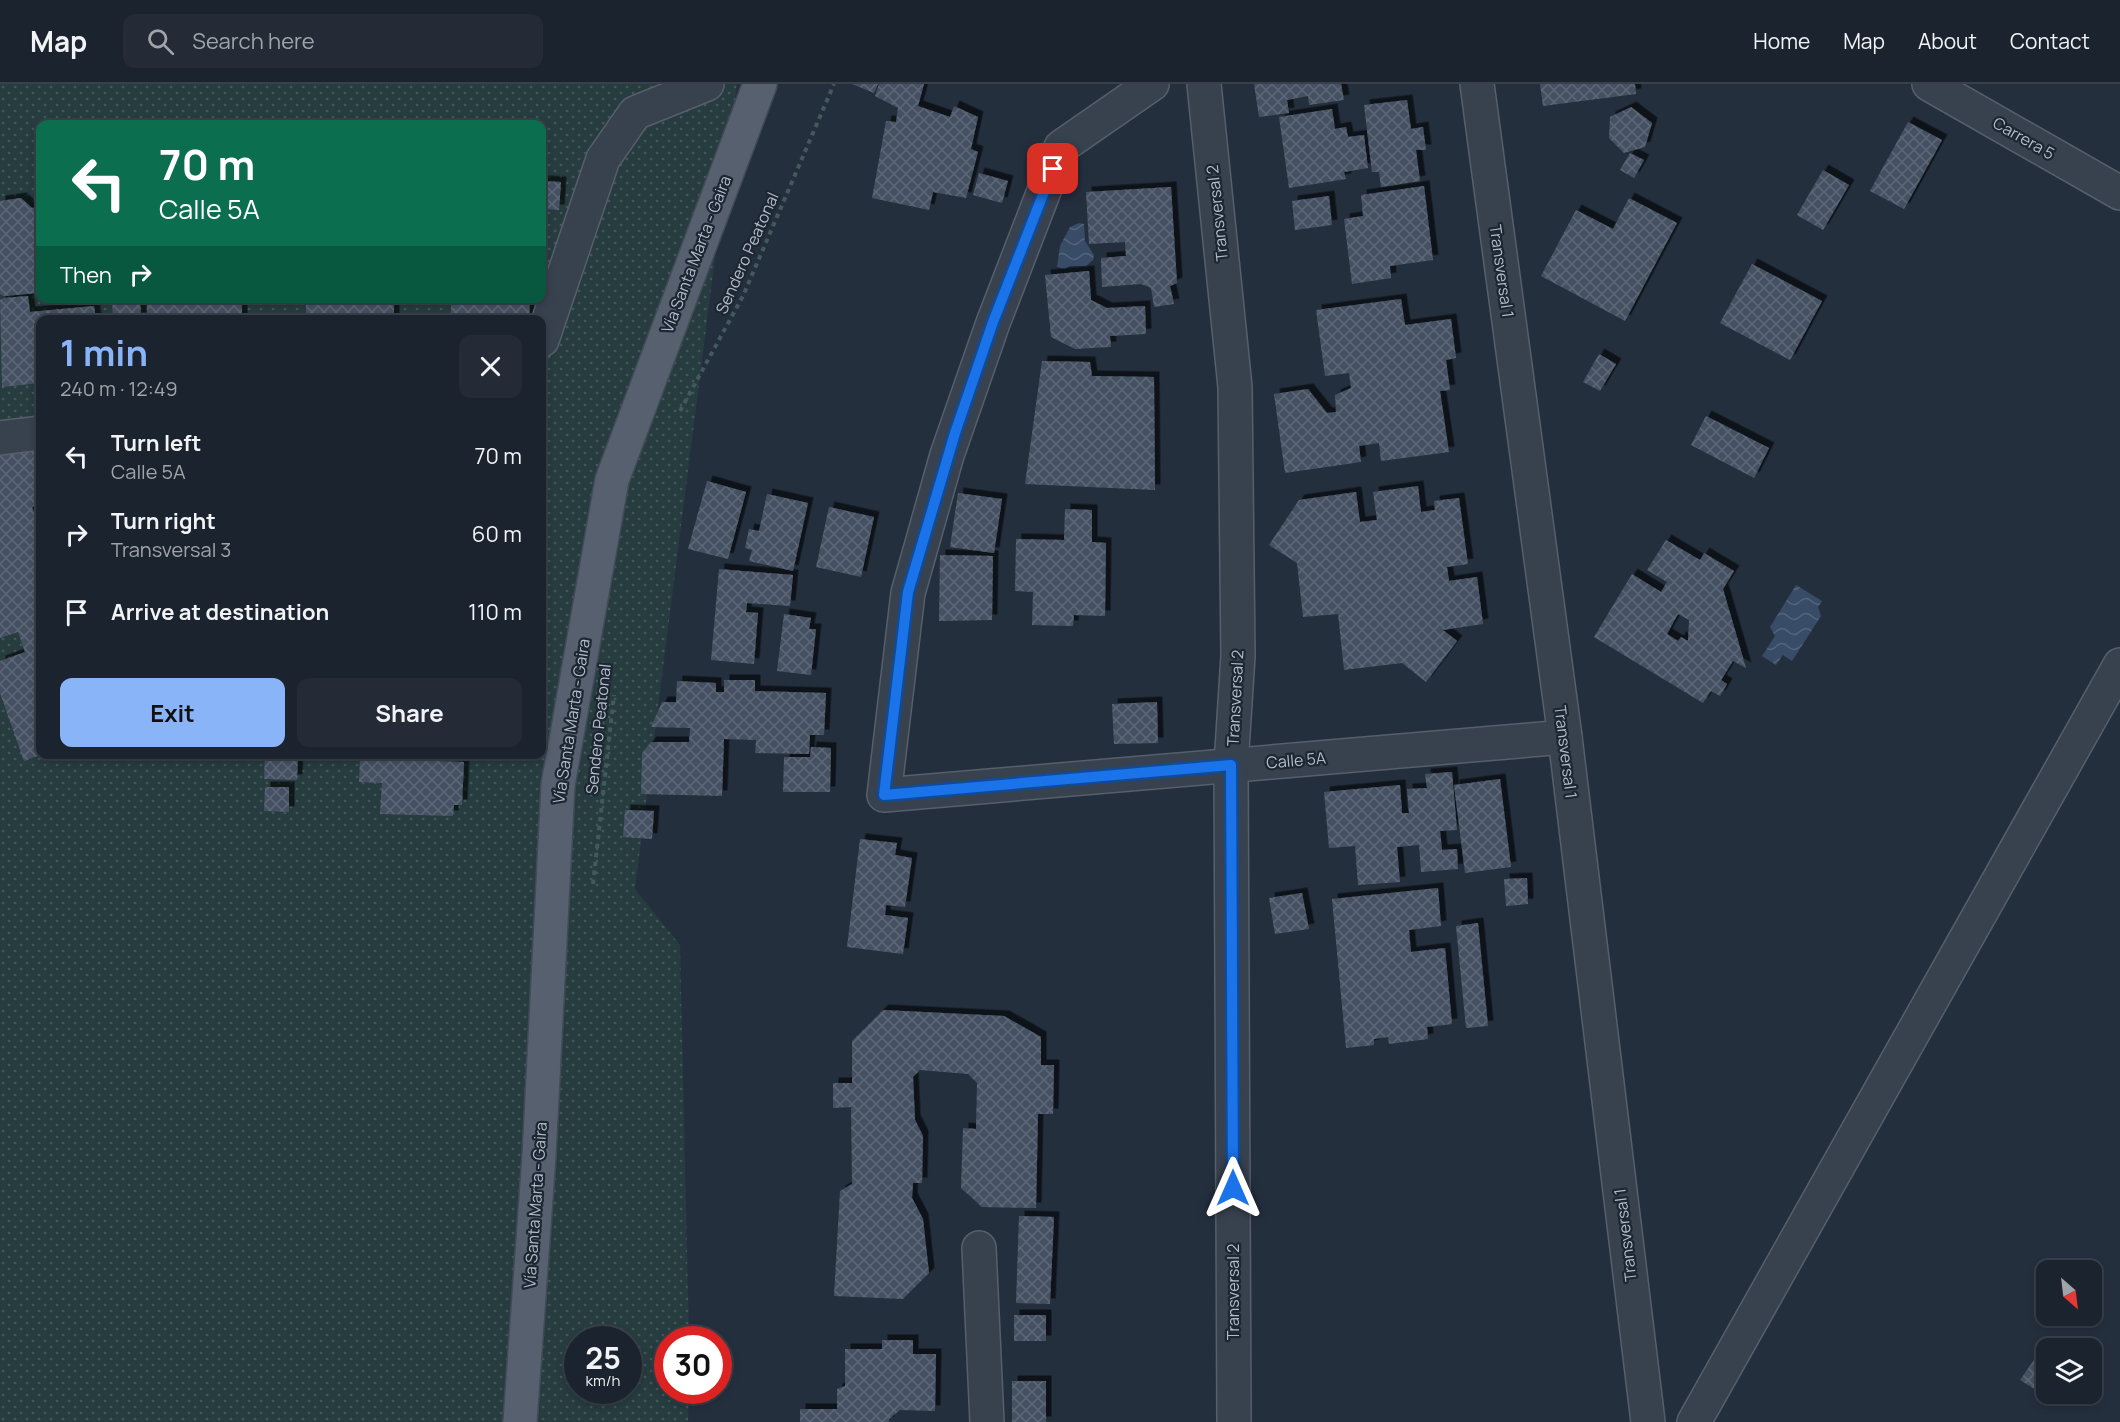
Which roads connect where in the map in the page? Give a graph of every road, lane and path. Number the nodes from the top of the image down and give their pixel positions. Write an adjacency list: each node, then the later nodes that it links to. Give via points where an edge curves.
1 (707, 84): 9 (street, via 635,113 603,159)
2 (760, 84): 19 (main road, Vía Santa Marta - Gaira, via 612,480 558,785 539,1156)
3 (834, 84): 10 (path, Sendero Peatonal, via 743,296)
4 (1152, 84): 16 (street, Calle 5A, via 1062,147 993,322 947,455 908,592 884,795)
5 (1204, 84): 16 (street, Transversal 2, via 1235,387 1238,656)
6 (1477, 84): 15 (street, Transversal 1)
7 (1929, 84): 8 (street, Carrera 5)
8 (2120, 193)
9 (546, 328)
10 (676, 417)
11 (36, 434): 12 (street)
12 (0, 438)
13 (2120, 666): 23 (street)
14 (615, 689): 17 (path, Sendero Peatonal)
15 (1565, 737): 16 (street, Calle 5A); 22 (street, Transversal 1)
16 (1231, 765): 21 (street, Transversal 2)
17 (592, 892)
18 (979, 1248): 20 (street)
19 (520, 1422)
20 (987, 1422)
21 (1234, 1422)
22 (1648, 1422)
23 (1694, 1422)

